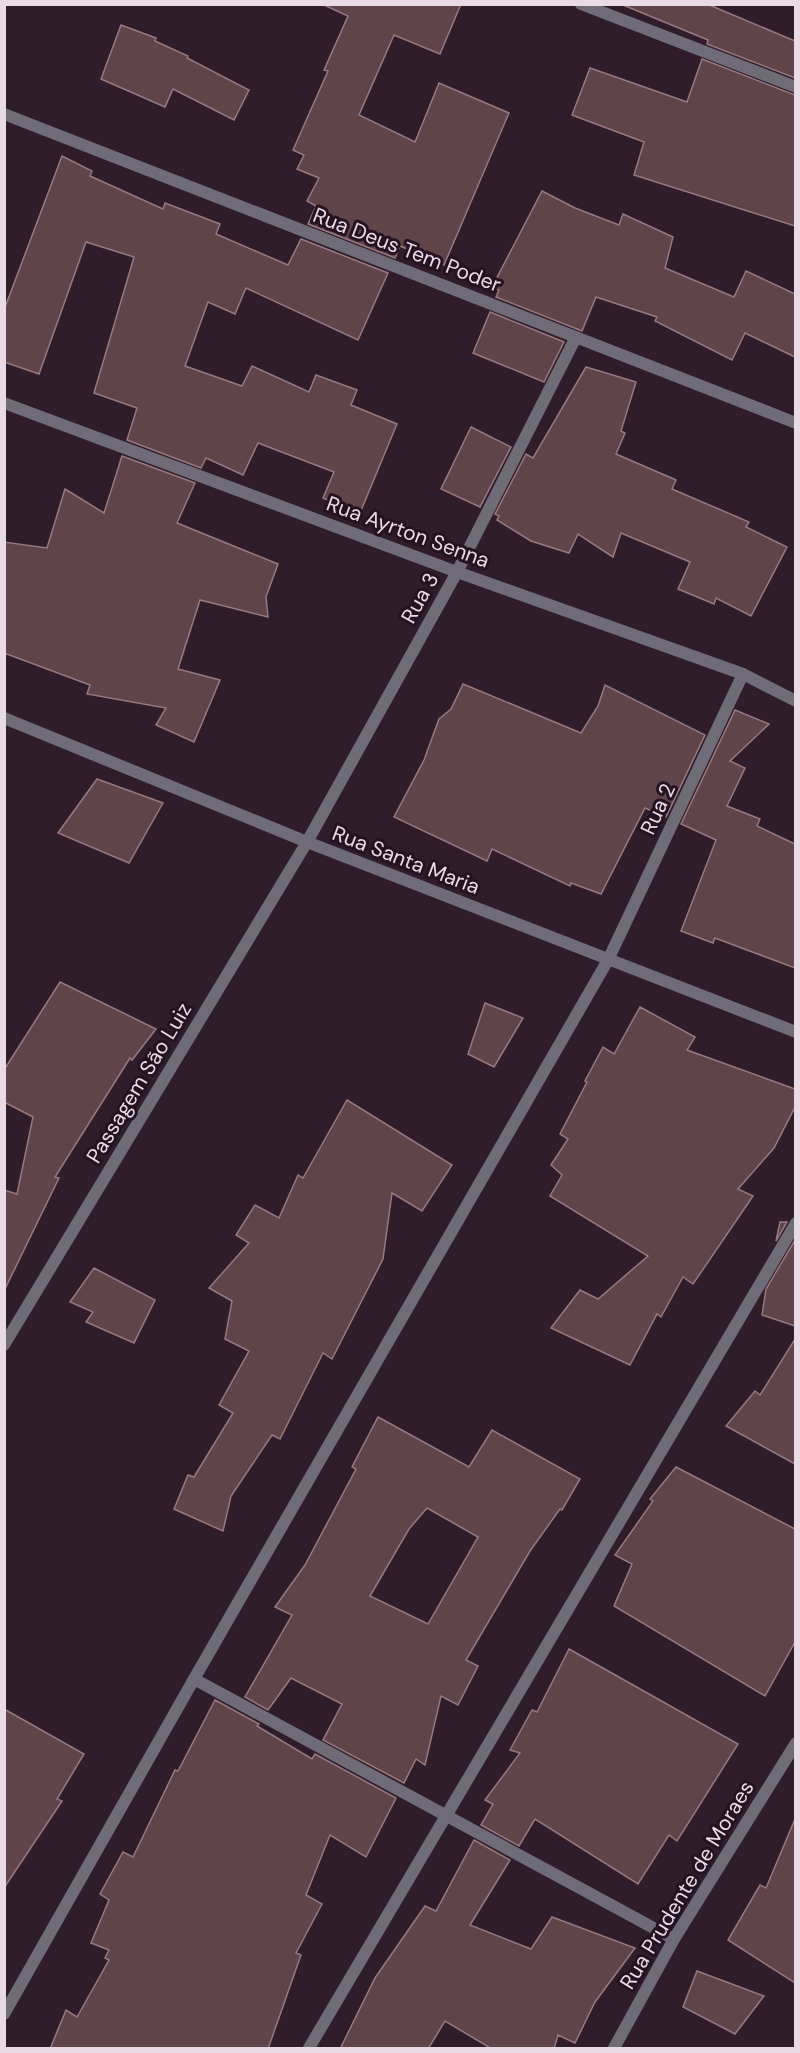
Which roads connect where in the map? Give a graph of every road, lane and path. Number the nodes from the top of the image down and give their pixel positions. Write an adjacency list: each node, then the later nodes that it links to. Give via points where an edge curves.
1 (581, 4): 2 (street)
2 (795, 87)
3 (4, 114): 4 (street, Rua Deus Tem Poder)
4 (576, 337): 6 (street, Rua Deus Tem Poder); 7 (street, Rua 3)
5 (4, 403): 7 (street, Rua Ayrton Senna)
6 (795, 423)
7 (457, 572): 8 (street, Rua Ayrton Senna); 11 (street, Rua 3)
8 (743, 674): 9 (street, Rua Ayrton Senna); 12 (street, Rua 2)
9 (795, 701)
10 (4, 718): 11 (street, Rua Santa Maria)
11 (307, 842): 12 (street, Rua Santa Maria); 15 (street, Passagem São Luiz)
12 (608, 960): 13 (street, Rua Santa Maria); 16 (street, Rua 2)
13 (795, 1032)
14 (795, 1223): 18 (street)
15 (4, 1345)
16 (194, 1679): 18 (street); 20 (street, Rua 2)
17 (795, 1743): 19 (street, Rua Prudente de Moraes)
18 (446, 1818): 19 (street); 21 (street)
19 (674, 1939): 22 (street, Rua Prudente de Moraes)
20 (4, 2014)
21 (309, 2049)
22 (614, 2049)

